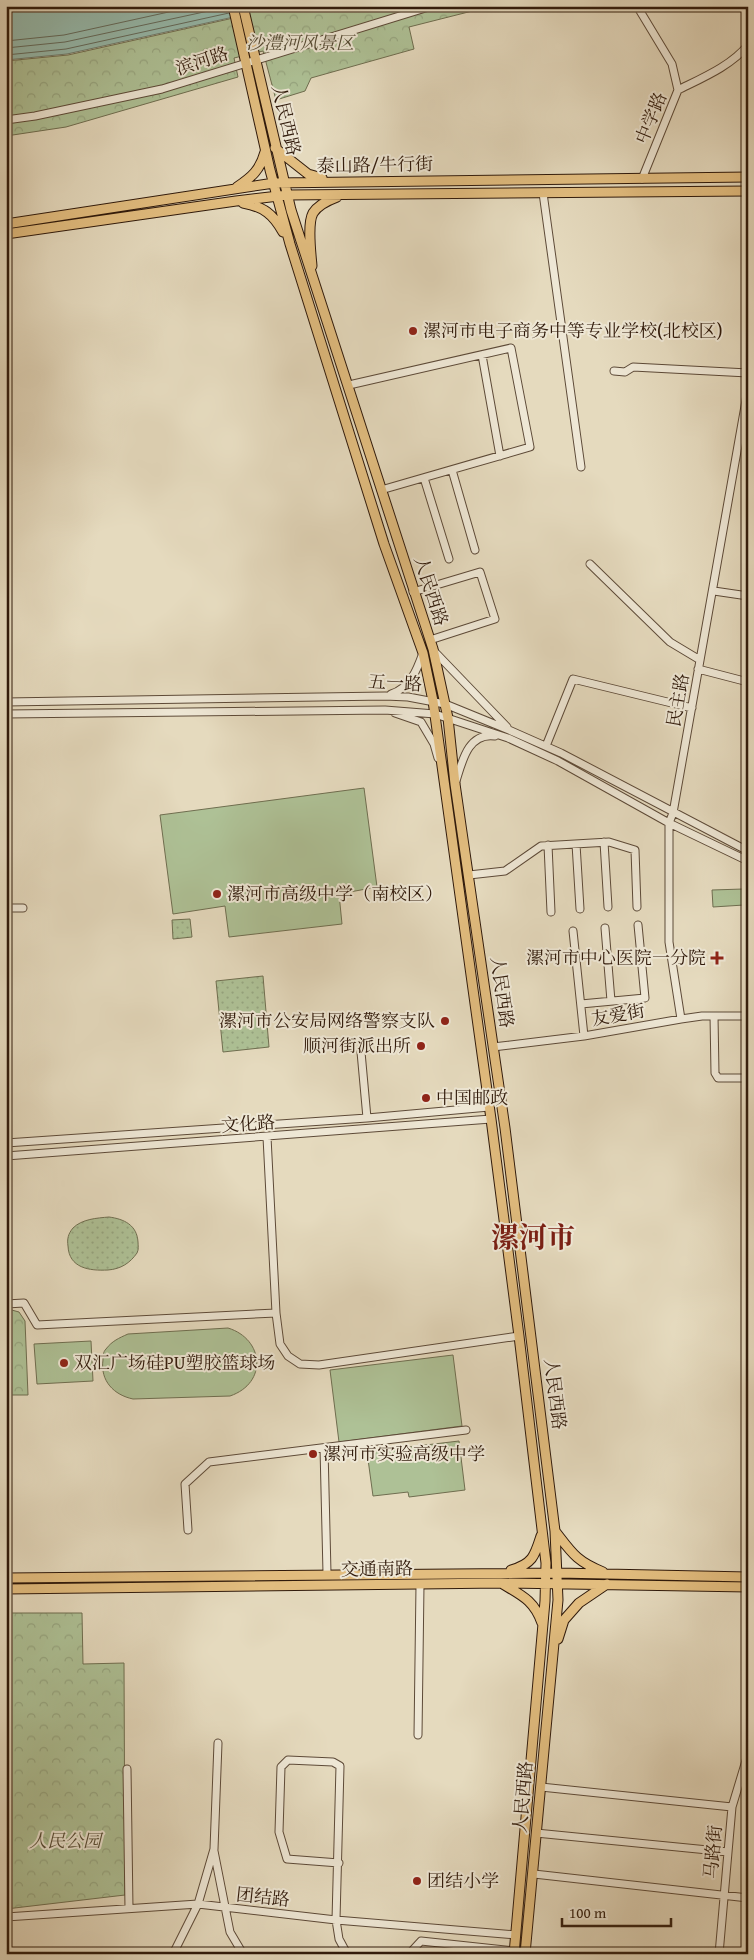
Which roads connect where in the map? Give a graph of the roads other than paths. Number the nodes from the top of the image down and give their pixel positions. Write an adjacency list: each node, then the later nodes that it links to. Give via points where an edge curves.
1 (233, 6): 7 (main road)
2 (243, 6): 7 (main road)
3 (432, 6): 7 (street, 滨河路)
4 (637, 6): 8 (street, via 672,64)
5 (748, 45): 6 (street, 中学路)
6 (744, 55): 8 (street, 中学路)
7 (251, 61): 9 (street, 滨河路, via 162,89); 10 (main road, 人民西路); 11 (main road, 人民西路)
8 (678, 90): 13 (street, 中学路)
9 (6, 120)
10 (275, 148): 14 (main road, via 308,174); 16 (main road, 人民西路)
11 (265, 149): 15 (main road, 人民西路); 17 (main road, via 257,171)
12 (748, 177): 13 (main road, 泰山路/牛行街)
13 (642, 179): 14 (main road, 泰山路/牛行街)
14 (339, 181): 16 (main road, 泰山路/牛行街)
15 (274, 183): 16 (main road, 泰山路/牛行街); 17 (main road, 泰山路/牛行街); 22 (main road, 人民西路)
16 (284, 183): 20 (main road, 人民西路)
17 (235, 189): 24 (main road, 泰山路/牛行街)
18 (748, 191): 19 (main road, 泰山路/牛行街)
19 (543, 193): 21 (main road, 泰山路/牛行街); 34 (street)
20 (287, 195): 21 (main road, 泰山路/牛行街); 22 (main road, 泰山路/牛行街); 27 (main road, 人民西路)
21 (342, 195): 27 (main road, via 329,200 313,213)
22 (278, 196): 23 (main road, 泰山路/牛行街); 26 (main road, 人民西路)
23 (236, 201): 25 (main road, 泰山路/牛行街); 26 (main road, via 258,207 275,217)
24 (6, 224)
25 (6, 234)
26 (290, 244): 45 (main road, 人民西路, via 384,544)
27 (312, 278): 31 (main road, 人民西路)
28 (482, 355): 31 (street); 33 (street); 33 (street, via 511,348 530,447)
29 (614, 371): 30 (street, via 625,372 633,367)
30 (748, 373)
31 (348, 385): 37 (main road, 人民西路)
32 (748, 389): 41 (street, 民主路)
33 (500, 456): 35 (street)
34 (581, 467)
35 (452, 470): 36 (street); 38 (street)
36 (424, 478): 37 (street); 39 (street)
37 (381, 490): 42 (main road, 人民西路)
38 (476, 550)
39 (449, 559)
40 (590, 564): 46 (street, via 670,642)
41 (714, 591): 43 (street); 46 (street, 民主路)
42 (413, 592): 44 (main road, 人民西路); 44 (street, via 480,572 495,619)
43 (748, 596)
44 (431, 645): 52 (main road, 人民西路); 58 (street)
45 (423, 653): 49 (street, via 412,678 400,691); 50 (main road, 人民西路)
46 (700, 660): 47 (street, 民主路)
47 (698, 669): 48 (street); 53 (street, 民主路)
48 (748, 682)
49 (386, 696): 50 (street, 五一路); 51 (street, 五一路)
50 (433, 701): 52 (street, 五一路); 56 (main road, 人民西路)
51 (6, 702)
52 (445, 704): 57 (main road, 人民西路); 58 (street, 五一路)
53 (692, 708): 60 (street, via 573,678); 63 (street, 民主路)
54 (385, 710): 55 (street, 五一路); 56 (street, 五一路); 61 (street, via 420,722 434,744)
55 (6, 714)
56 (434, 714): 57 (street, 五一路); 61 (main road, 人民西路)
57 (448, 718): 59 (street, 五一路); 62 (main road, 人民西路)
58 (509, 730): 60 (street, 五一路)
59 (508, 738): 62 (street, via 481,737 473,742 466,750); 64 (street, 五一路, via 558,761)
60 (546, 746): 63 (street, 五一路)
61 (442, 774): 89 (main road, 人民西路)
62 (455, 784): 70 (main road, 人民西路)
63 (673, 813): 64 (street, 民主路); 68 (street, 五一路)
64 (670, 824): 69 (street, 五一路); 84 (street, 民主路, via 670,942)
65 (604, 842): 66 (street); 71 (street); 72 (street, via 635,850)
66 (576, 844): 67 (street); 75 (street)
67 (548, 845): 70 (street, via 541,846 505,871); 76 (street)
68 (748, 851)
69 (748, 862)
70 (469, 875): 86 (main road, 人民西路)
71 (608, 907)
72 (637, 907)
73 (6, 908): 74 (street)
74 (23, 908)
75 (580, 909)
76 (552, 912)
77 (638, 925): 80 (street, via 645,998)
78 (605, 928): 80 (street)
79 (573, 931): 81 (street)
80 (611, 1001): 81 (street)
81 (581, 1004): 85 (street)
82 (714, 1016): 83 (street, 友爱街); 84 (street, 友爱街); 88 (street, via 715,1073 718,1078)
83 (748, 1016)
84 (681, 1019): 85 (street, 友爱街)
85 (584, 1036): 86 (street, 友爱街)
86 (493, 1047): 103 (main road, 人民西路)
87 (362, 1052): 91 (street)
88 (748, 1078)
89 (489, 1107): 90 (street, 文化路); 92 (main road, 人民西路)
90 (477, 1108): 91 (street, 文化路); 93 (street)
91 (367, 1118): 95 (street, 文化路)
92 (491, 1119): 93 (street, 文化路); 99 (main road, 人民西路)
93 (478, 1120): 94 (street, 文化路)
94 (267, 1138): 96 (street, 文化路); 98 (street)
95 (6, 1143)
96 (6, 1156)
97 (6, 1304): 98 (street, via 24,1304 37,1325)
98 (276, 1313): 99 (street, via 280,1344 288,1356 300,1364 311,1366)
99 (519, 1336): 104 (main road, 人民西路)
100 (466, 1430): 101 (street)
101 (324, 1448): 102 (street, via 209,1462 185,1484); 105 (street)
102 (188, 1530)
103 (555, 1530): 108 (main road, 人民西路); 109 (main road, via 584,1564)
104 (543, 1531): 106 (main road, via 529,1563); 107 (main road, 人民西路)
105 (327, 1573): 106 (main road, 交通南路); 111 (main road, 交通南路)
106 (500, 1573): 107 (main road, 交通南路)
107 (546, 1573): 108 (main road, 交通南路); 113 (main road, 人民西路)
108 (558, 1573): 109 (main road, 交通南路); 114 (main road, 人民西路)
109 (608, 1574): 110 (main road, 交通南路)
110 (748, 1577)
111 (6, 1578)
112 (501, 1583): 113 (main road, 交通南路); 115 (main road, 交通南路); 119 (main road, via 530,1602)
113 (546, 1583): 114 (main road, 交通南路); 119 (main road, 人民西路)
114 (558, 1583): 116 (main road, 交通南路); 120 (main road, 人民西路)
115 (420, 1584): 118 (main road, 交通南路); 121 (street)
116 (607, 1584): 117 (main road, 交通南路); 120 (main road, via 579,1603 564,1620)
117 (748, 1587)
118 (6, 1589)
119 (543, 1626): 139 (main road, 人民西路)
120 (552, 1656): 125 (main road, 人民西路)
121 (418, 1734)
122 (218, 1743): 128 (street)
123 (748, 1754): 126 (street, 马路街)
124 (127, 1769): 135 (street)
125 (540, 1787): 126 (street); 127 (main road, 人民西路)
126 (732, 1807): 129 (street, 马路街)
127 (536, 1833): 129 (street); 131 (main road, 人民西路)
128 (214, 1848): 134 (street); 136 (street)
129 (728, 1852): 132 (street, 马路街)
130 (339, 1863): 130 (street, via 340,1766 333,1762 288,1760 281,1767 279,1832 288,1859); 138 (street)
131 (534, 1874): 132 (street); 146 (main road, 人民西路)
132 (724, 1895): 133 (street); 147 (street, 马路街)
133 (748, 1898)
134 (198, 1904): 135 (street, 团结路); 136 (street, 团结路); 142 (street)
135 (129, 1908): 137 (street, 团结路)
136 (225, 1908): 138 (street, 团结路); 143 (street, via 230,1932)
137 (6, 1917)
138 (336, 1920): 139 (street, 团结路); 144 (street, via 339,1939 346,1952)
139 (516, 1935): 141 (main road, 人民西路)
140 (471, 1950): 141 (street); 145 (street, via 421,1941)
141 (514, 1952)
142 (173, 1954)
143 (243, 1954)
144 (351, 1954)
145 (409, 1954)
146 (525, 1954)
147 (718, 1954)

